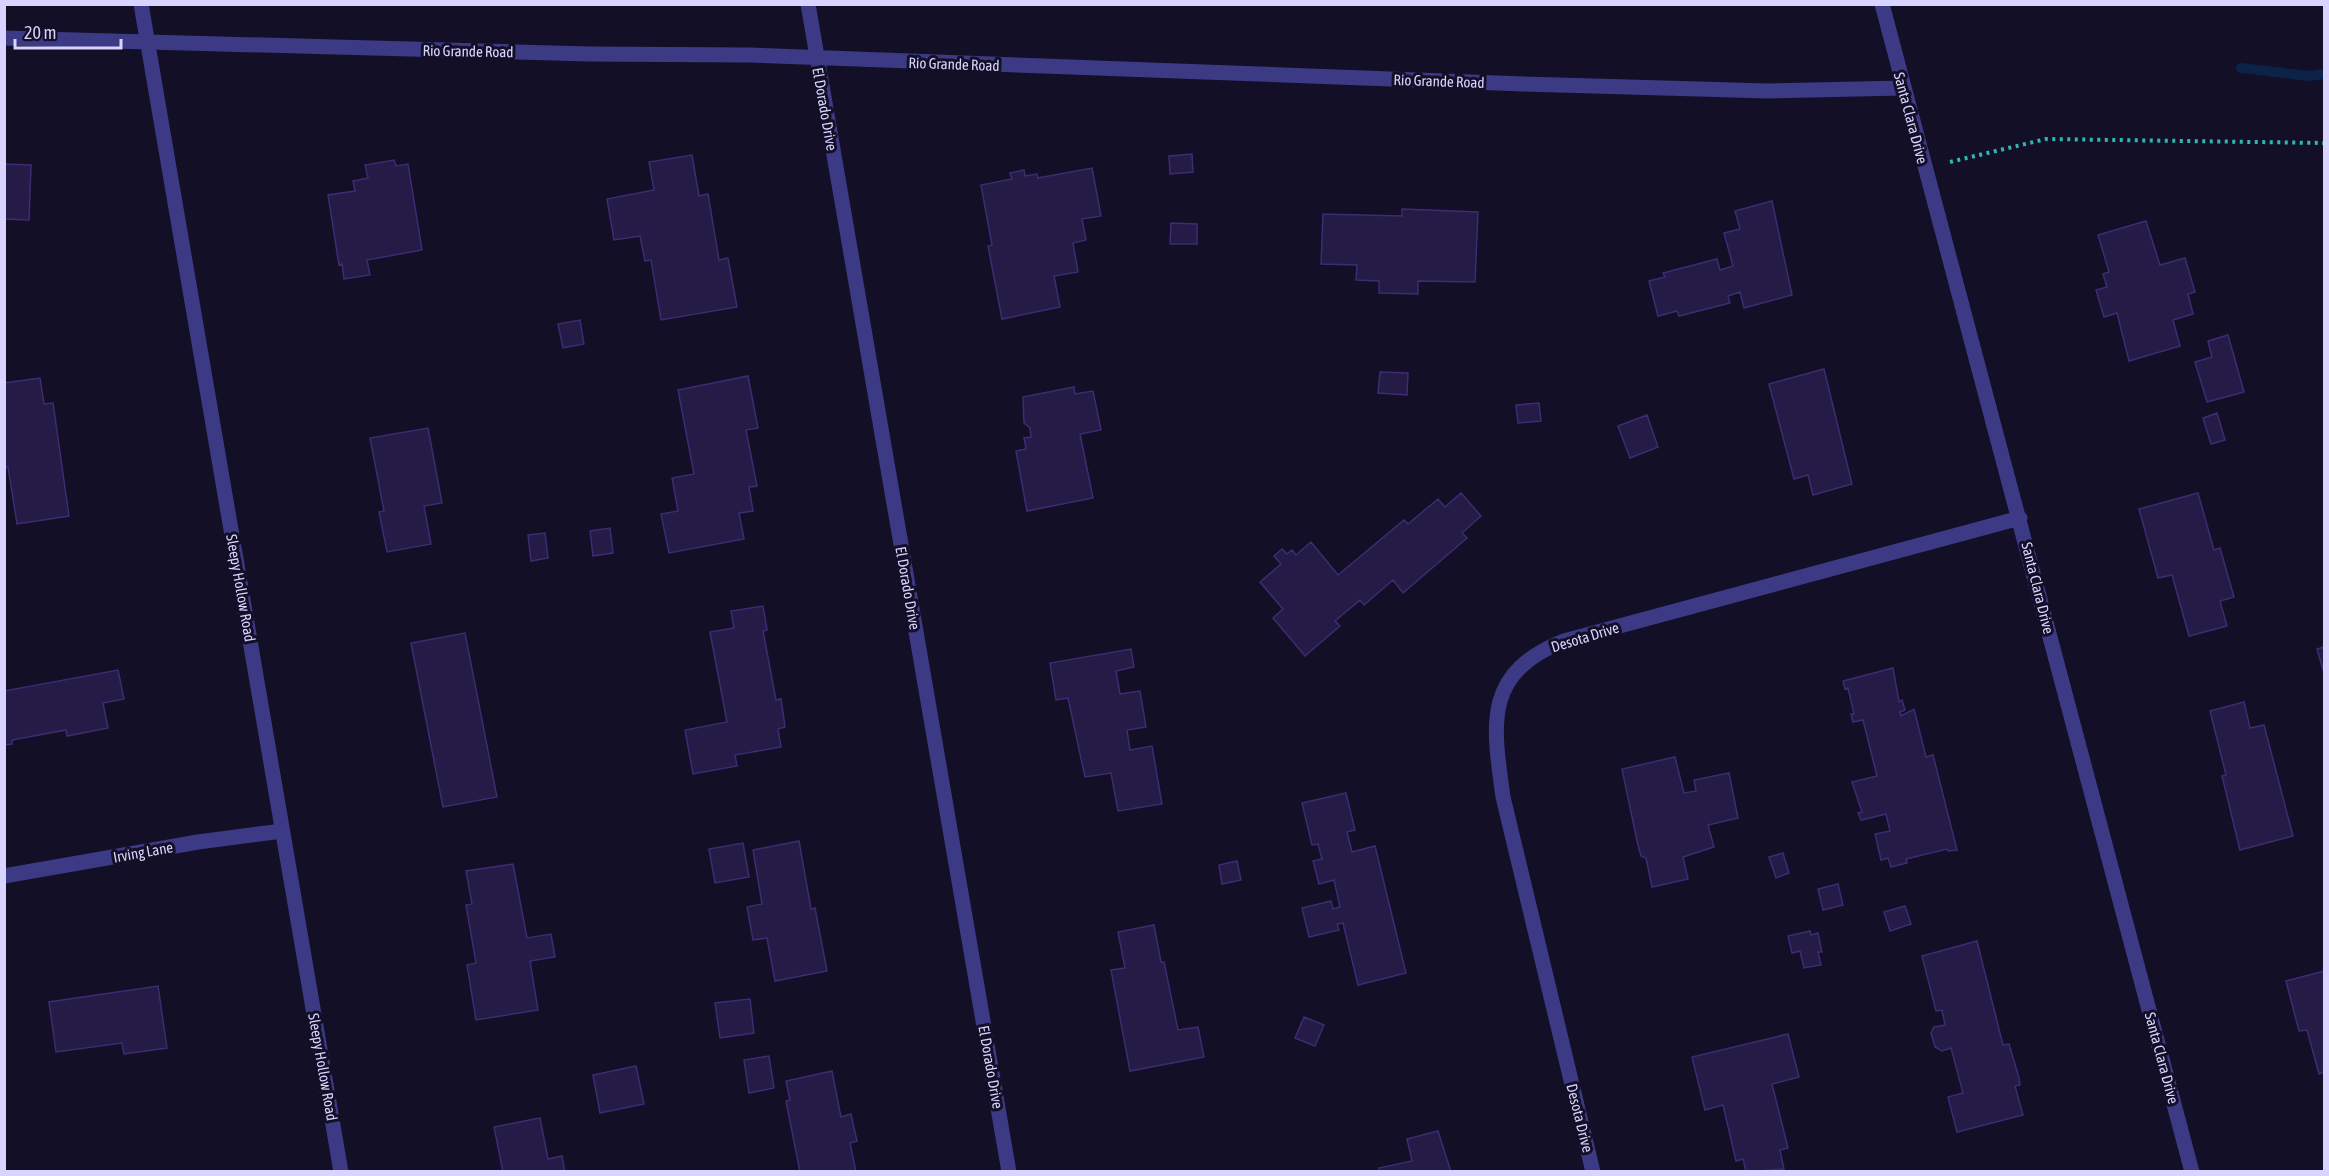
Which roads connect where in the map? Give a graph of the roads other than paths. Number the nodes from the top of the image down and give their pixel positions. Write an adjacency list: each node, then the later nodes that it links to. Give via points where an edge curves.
1 (141, 4): 5 (street, Sleepy Hollow Road)
2 (808, 4): 6 (street, El Dorado Drive)
3 (1882, 4): 7 (street, Santa Clara Drive)
4 (4, 38): 5 (street, Rio Grande Road)
5 (148, 44): 6 (street, Rio Grande Road); 9 (street, Sleepy Hollow Road)
6 (816, 59): 7 (street, Rio Grande Road, via 1768,91); 12 (street, El Dorado Drive)
7 (1903, 88): 8 (street, Santa Clara Drive)
8 (2020, 518): 13 (street, Desota Drive, via 1564,642 1540,651 1509,679 1498,709 1495,739 1503,797); 14 (street, Santa Clara Drive)
9 (282, 831): 10 (street, Irving Lane); 11 (street, Sleepy Hollow Road)
10 (4, 876)
11 (341, 1172)
12 (1009, 1172)
13 (1593, 1172)
14 (2192, 1172)

